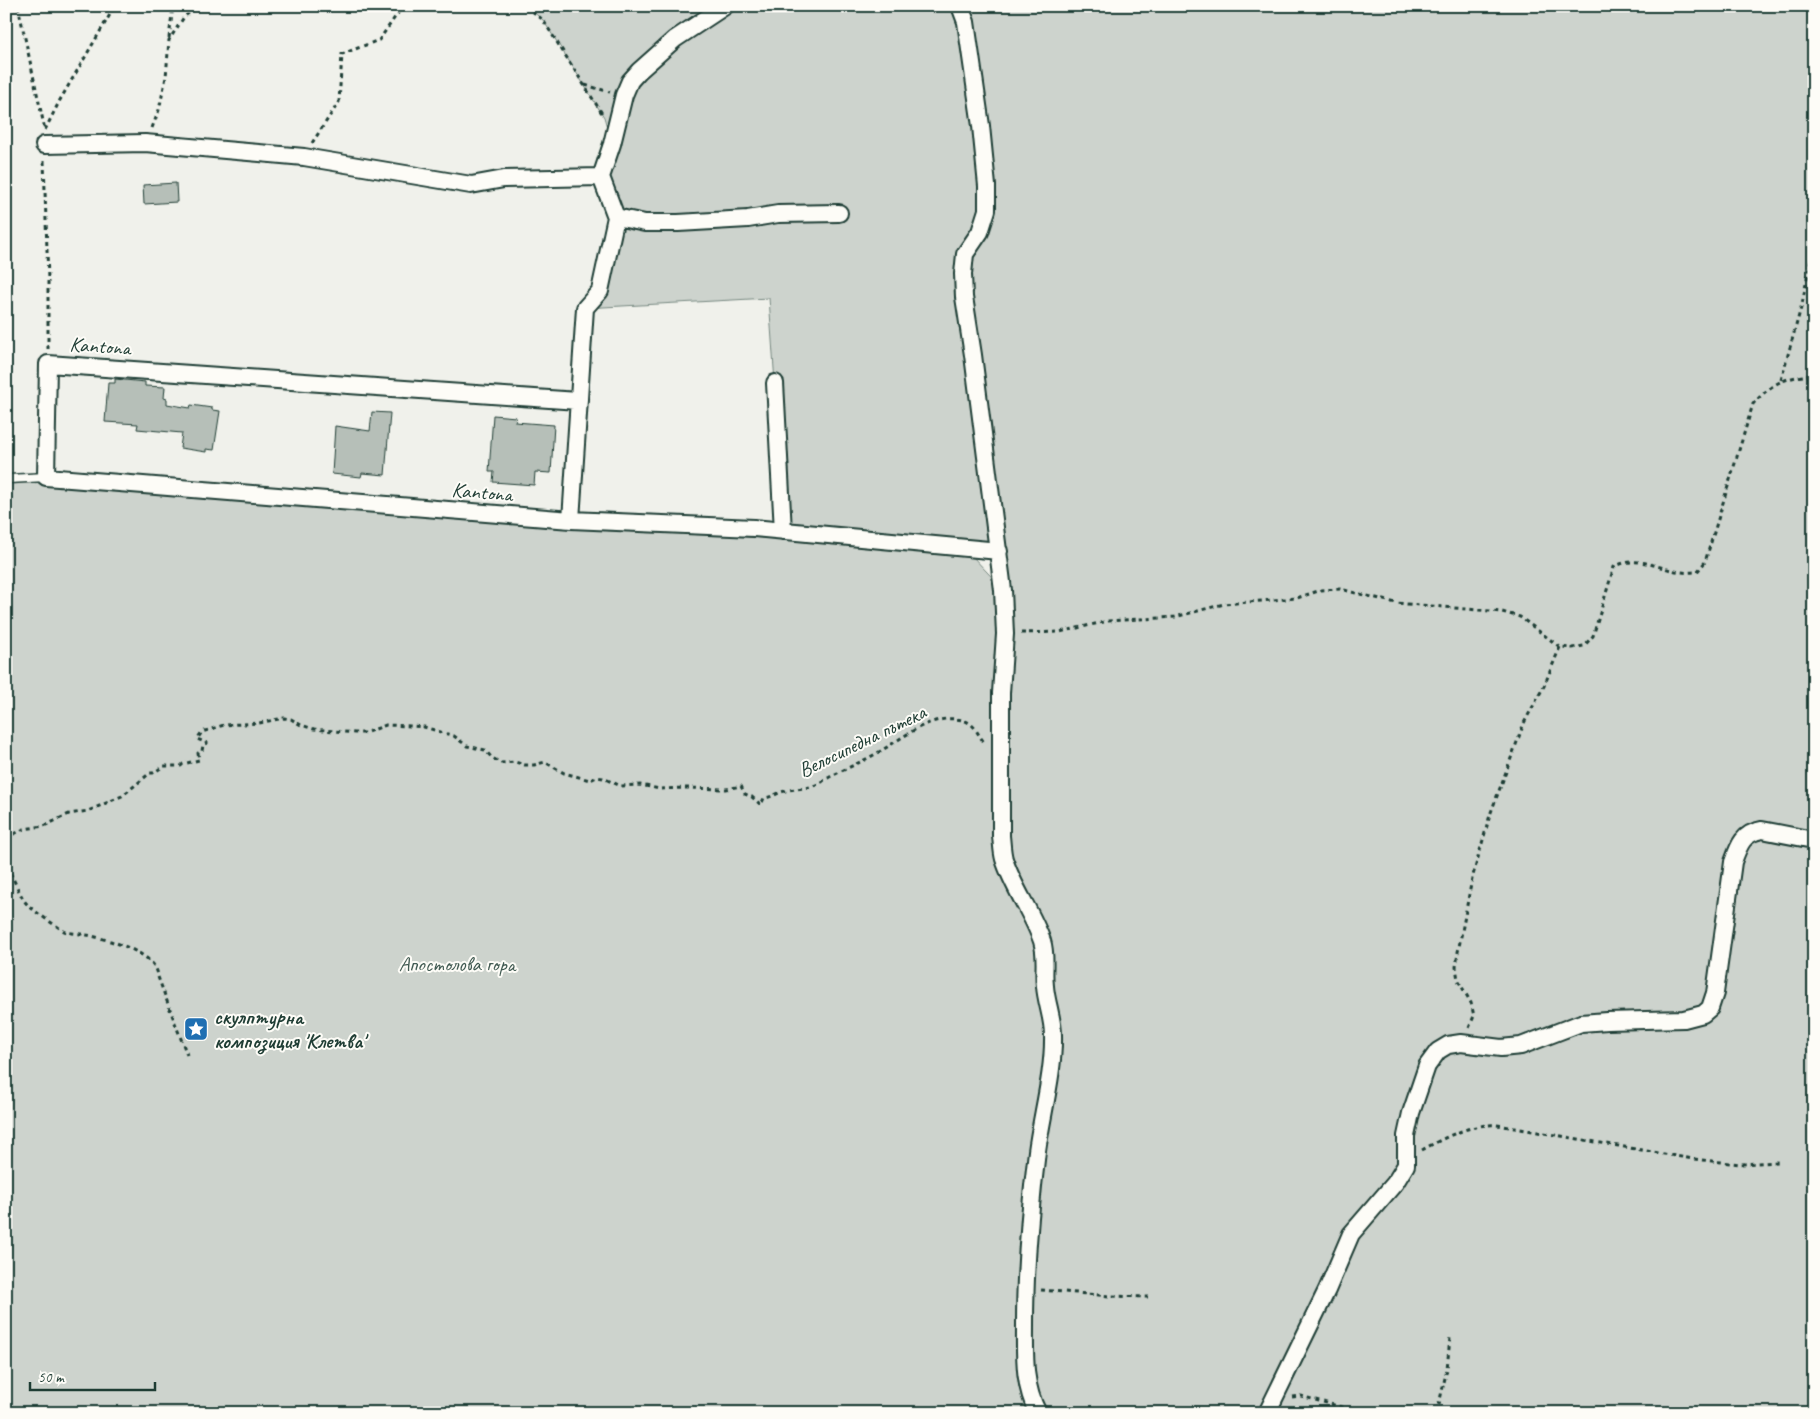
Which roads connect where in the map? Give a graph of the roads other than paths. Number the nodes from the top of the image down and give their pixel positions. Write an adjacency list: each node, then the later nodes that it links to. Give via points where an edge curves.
1 (725, 6): 4 (street, via 676,39 630,81)
2 (960, 6): 13 (street, via 966,22 987,186 986,210 980,232 965,254 964,297)
3 (45, 138): 4 (street, via 304,156 471,185 504,179)
4 (601, 177): 6 (street)
5 (838, 213): 6 (street, via 778,214 678,223 645,223)
6 (616, 217): 8 (street, via 600,291 585,308)
7 (775, 383): 12 (street)
8 (578, 401): 9 (street, Kantona, via 48,364); 11 (street)
9 (46, 477): 10 (lane, via 9,479); 11 (street, Kantona)
10 (6, 482)
11 (571, 520): 12 (street, Kantona)
12 (783, 531): 13 (street, Kantona)
13 (999, 551): 15 (street, via 1005,634 1001,694 1003,856 1042,942 1046,958 1044,984 1053,1035 1037,1150 1025,1276 1027,1382)
14 (1814, 838): 16 (street, via 1762,830 1746,835 1740,843 1733,862 1715,993 1710,1008 1704,1014 1684,1020 1581,1023 1521,1046 1502,1048 1461,1044 1448,1045 1438,1052 1427,1066 1410,1113 1406,1165 1395,1183 1351,1234)
15 (1038, 1413)
16 (1267, 1413)

